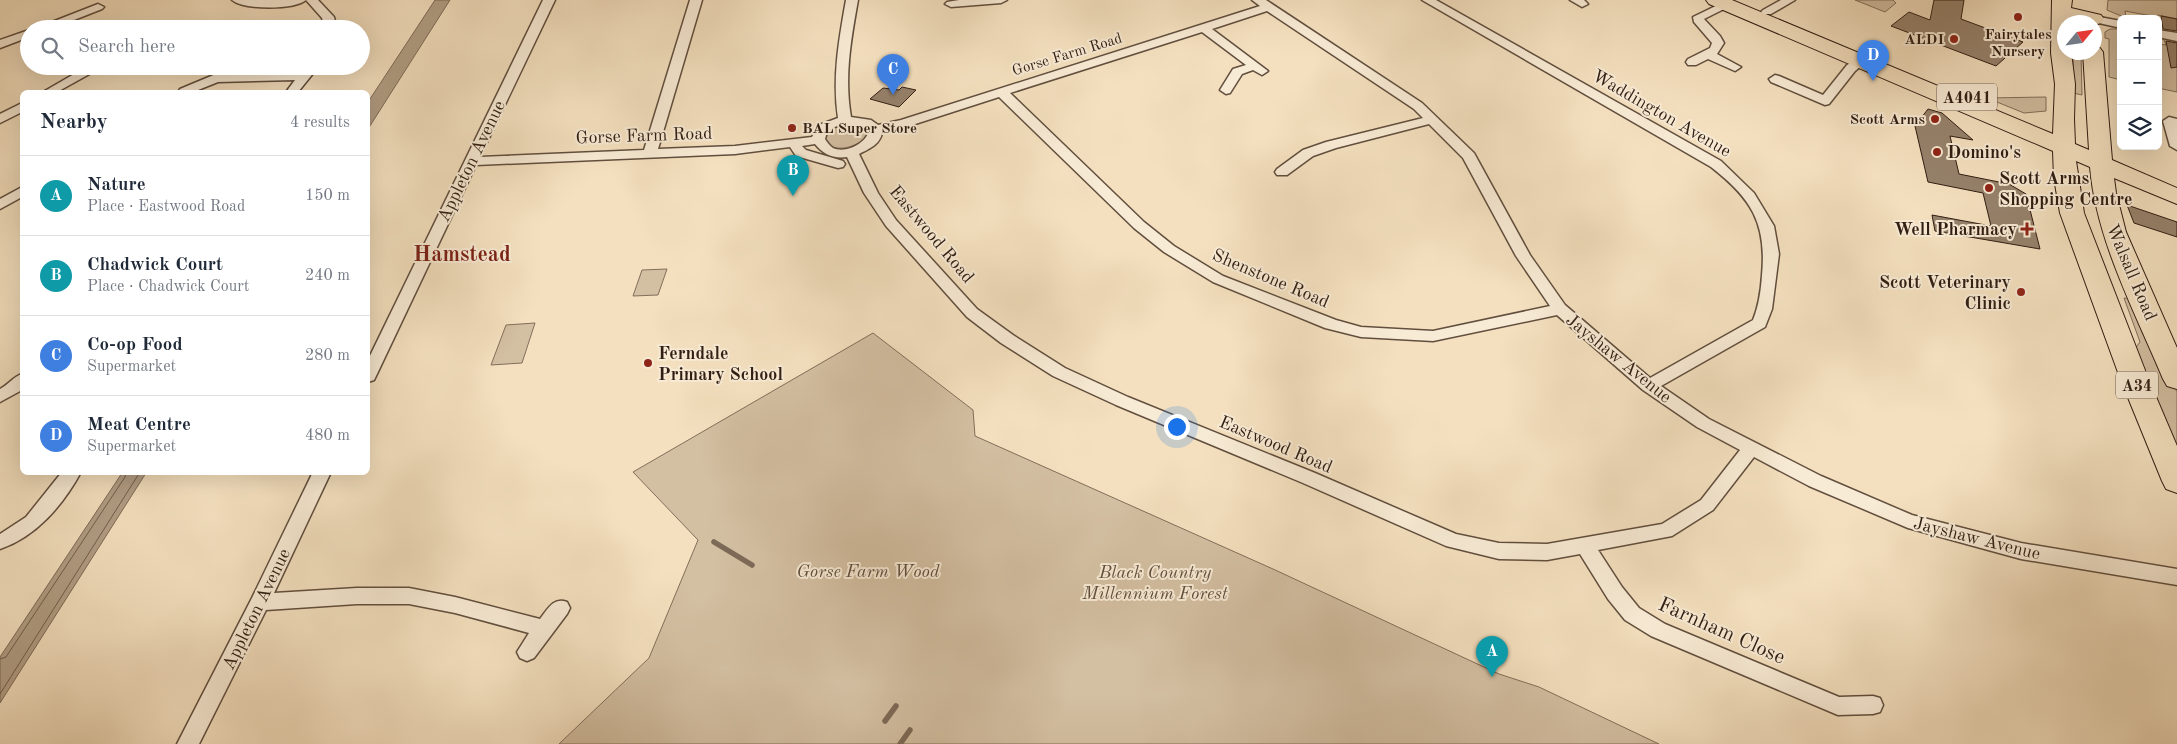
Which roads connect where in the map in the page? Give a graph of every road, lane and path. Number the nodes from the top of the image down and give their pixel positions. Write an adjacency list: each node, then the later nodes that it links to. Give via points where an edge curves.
1 (239, 0): 2 (street, via 271,5)
2 (301, 0)
3 (312, 0): 20 (street)
4 (549, 0): 55 (street, Appleton Avenue)
5 (696, 0): 54 (street)
6 (852, 0): 46 (street, via 843,51 841,96)
7 (1001, 0): 12 (street)
8 (1428, 0): 69 (street, Waddington Avenue, via 1716,164 1729,174 1761,214 1770,237 1772,257 1766,311 1759,323)
9 (1789, 0): 16 (street)
10 (2094, 0): 18 (highway)
11 (1727, 1): 16 (highway, A4041); 28 (street, via 1698,17 1718,43); 30 (highway, A4041)
12 (951, 4)
13 (1263, 4): 23 (street, Gorse Farm Road); 45 (street, Jayshaw Avenue)
14 (2062, 6): 17 (highway); 52 (highway, A34, via 2065,84)
15 (98, 7): 19 (street)
16 (1767, 12): 52 (highway, A4041)
17 (2081, 15)
18 (2094, 15)
19 (67, 20)
20 (329, 20)
21 (2102, 22): 22 (street)
22 (2117, 24)
23 (1204, 28): 41 (street, via 1258,68 1237,72); 42 (street, Gorse Farm Road)
24 (2162, 34): 26 (street)
25 (20, 36): 27 (street)
26 (2177, 37)
27 (0, 44)
28 (1708, 54): 31 (street); 32 (street)
29 (2094, 60): 52 (highway, A34, via 2094,85)
30 (1861, 61): 37 (street, via 1850,68 1825,101); 52 (highway, A4041)
31 (1692, 62)
32 (1735, 67)
33 (81, 75): 38 (street)
34 (255, 75): 36 (street)
35 (305, 75): 40 (street)
36 (229, 77): 39 (street, via 216,78)
37 (1774, 79)
38 (53, 90)
39 (188, 90)
40 (294, 90)
41 (1226, 90)
42 (1001, 92): 48 (street, Gorse Farm Road); 65 (street, Shenstone Road, via 1150,235 1169,249 1218,278 1331,324 1361,332 1433,336)
43 (20, 108): 44 (street)
44 (0, 119)
45 (1433, 119): 57 (street, via 1308,153); 65 (street, Jayshaw Avenue, via 1469,156 1523,256)
46 (845, 120): 48 (street, via 869,123); 49 (street, via 822,129)
47 (2177, 123): 51 (street, via 2169,121)
48 (875, 129): 53 (street, via 874,140)
49 (818, 140): 50 (street, Gorse Farm Road); 53 (street, via 823,148)
50 (794, 144): 54 (street, Gorse Farm Road); 56 (street, via 801,153)
51 (2177, 146)
52 (2082, 149): 58 (highway, A4041); 59 (highway, Walsall Road / A34); 61 (highway, A4041); 63 (highway, Walsall Road / A34, via 2084,248)
53 (851, 152): 76 (street, Eastwood Road, via 871,193 891,223 972,313 1059,372 1453,541 1499,551 1547,552)
54 (650, 153): 55 (street, Gorse Farm Road)
55 (470, 161): 66 (street, Appleton Avenue)
56 (838, 164)
57 (1282, 172)
58 (2177, 185)
59 (2103, 187): 61 (highway, via 2132,185); 64 (highway, Walsall Road / A34, via 2114,232)
60 (20, 192): 62 (street)
61 (2177, 197)
62 (0, 205)
63 (2104, 294): 64 (highway, via 2110,286); 74 (highway, Walsall Road / A34, via 2134,378)
64 (2141, 294): 67 (highway, Walsall Road / A34)
65 (1560, 309): 69 (street, Jayshaw Avenue)
66 (370, 372)
67 (2177, 379)
68 (20, 382): 70 (street)
69 (1649, 386): 71 (street, Jayshaw Avenue, via 1703,423)
70 (0, 396)
71 (1751, 449): 76 (street, Eastwood Road, via 1707,505 1666,531); 77 (street, Jayshaw Avenue, via 1908,522 2022,551)
72 (70, 475): 75 (street, via 40,515 18,534)
73 (321, 475): 78 (street, Appleton Avenue)
74 (2176, 477)
75 (0, 542)
76 (1585, 546): 82 (street, Farnham Close, via 1614,593 1632,614 1658,630 1838,706)
77 (2177, 577)
78 (260, 602): 80 (street, via 409,596); 83 (street, Appleton Avenue)
79 (560, 608): 80 (street)
80 (544, 629): 81 (street)
81 (527, 652)
82 (1873, 705)
83 (188, 744)

